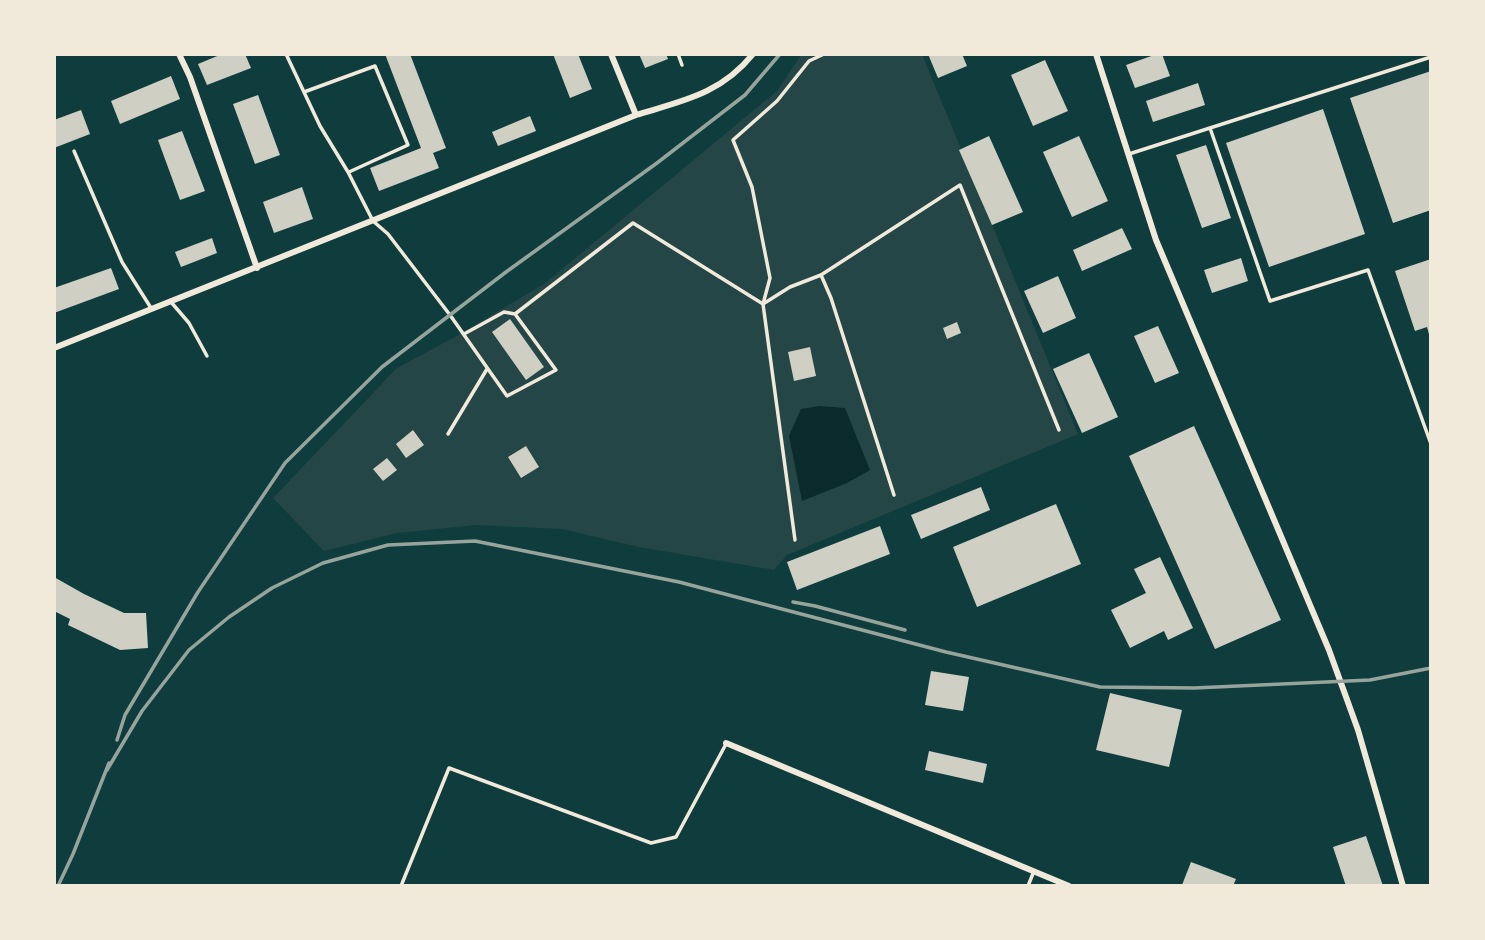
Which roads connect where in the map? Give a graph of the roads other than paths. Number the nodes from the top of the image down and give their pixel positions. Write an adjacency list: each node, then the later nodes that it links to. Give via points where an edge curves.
1 (179, 54): 17 (street)
2 (286, 54): 10 (lane)
3 (611, 54): 11 (street)
4 (678, 54): 9 (lane)
5 (824, 54): 20 (lane, via 809,61 777,101 733,141 752,187 770,278)
6 (1096, 54): 14 (street)
7 (751, 55): 11 (street, via 725,81 696,97)
8 (1431, 57): 12 (lane)
9 (682, 65)
10 (304, 92): 15 (lane); 15 (lane, via 375,66 408,145)
11 (636, 115): 16 (street)
12 (1210, 128): 14 (lane); 29 (lane, via 1270,301 1368,270)
13 (74, 151): 21 (lane, via 122,262)
14 (1129, 154): 37 (street, via 1156,240 1329,650 1358,730)
15 (348, 172): 16 (lane)
16 (373, 221): 17 (street); 23 (lane, via 388,234)
17 (257, 268): 19 (street)
18 (821, 275): 20 (lane); 27 (lane, via 960,185); 30 (lane)
19 (171, 302): 21 (street); 25 (lane)
20 (763, 304): 22 (lane, via 633,223); 31 (lane)
21 (152, 309): 24 (street)
22 (515, 314): 23 (lane, via 504,312); 26 (lane, via 556,370 507,396)
23 (463, 334): 26 (lane)
24 (54, 348)
25 (207, 356)
26 (487, 368): 28 (lane)
27 (1059, 430)
28 (448, 434)
29 (1431, 444)
30 (894, 495)
31 (796, 540)
32 (726, 743): 33 (street); 34 (lane, via 676,837 651,843 449,768)
33 (1034, 871): 35 (lane); 36 (street)
34 (401, 886)
35 (1027, 886)
36 (1069, 886)
37 (1403, 886)

